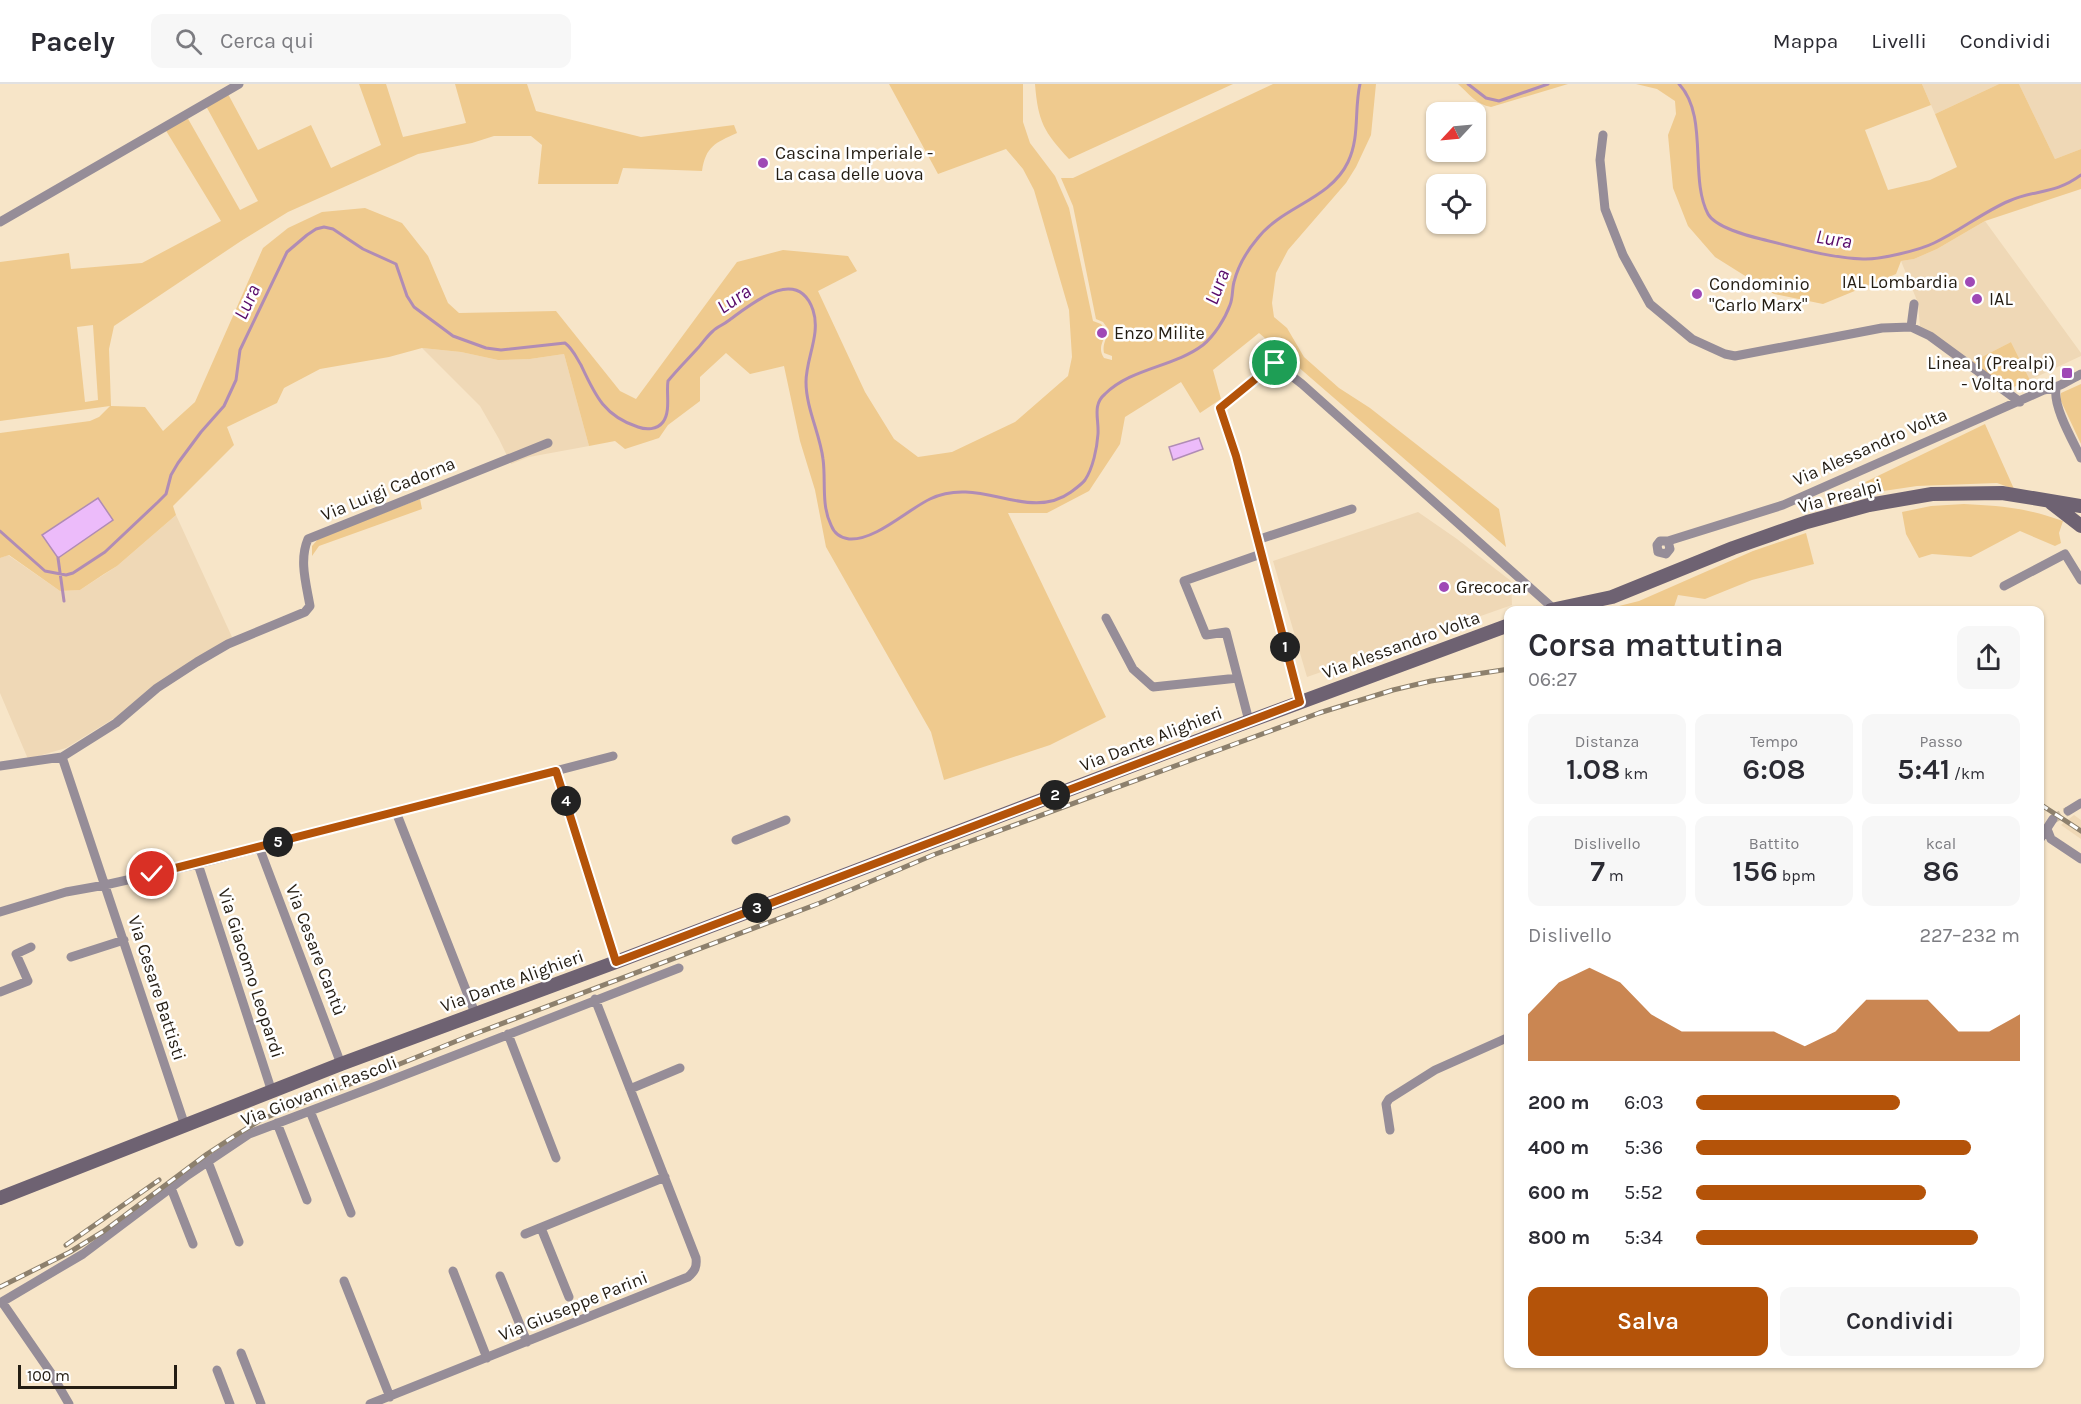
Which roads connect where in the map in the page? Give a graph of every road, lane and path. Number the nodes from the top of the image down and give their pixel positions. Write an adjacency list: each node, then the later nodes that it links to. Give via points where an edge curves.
1 (239, 84): 3 (street)
2 (1603, 135): 5 (street, via 1600,160 1605,209 1623,255 1650,304 1692,339 1735,356 1882,328)
3 (0, 222)
4 (1914, 304): 5 (street)
5 (1911, 327): 8 (street, via 1930,336)
6 (2081, 374): 7 (street, Via Alessandro Volta)
7 (2056, 389): 8 (street, Via Alessandro Volta, via 2044,390); 10 (street, via 2058,406)
8 (2020, 402): 16 (street, Via Alessandro Volta, via 1783,505)
9 (548, 443): 28 (street, Via Luigi Cadorna, via 308,538 303,562 310,606 305,612 228,644 197,662 157,688 116,723)
10 (2081, 458)
11 (2046, 499): 12 (street, Via Prealpi); 14 (street, Via Prealpi); 21 (street, Via Prealpi, via 2002,493 1932,494 1869,505 1733,548 1612,597)
12 (2081, 506)
13 (1352, 509): 15 (street)
14 (2081, 526)
15 (1257, 540): 17 (street); 20 (street, via 1220,408 1275,363)
16 (1668, 541)
17 (1261, 554): 24 (street, via 1184,581 1206,635 1226,632); 25 (street)
18 (2081, 580): 19 (street, via 2066,554)
19 (2004, 586)
20 (1548, 606)
21 (1570, 606)
22 (1106, 618): 24 (street, via 1133,669 1153,687)
23 (1504, 627): 25 (street, Via Alessandro Volta)
24 (1238, 678): 26 (street)
25 (1300, 702): 26 (street, Via Alessandro Volta)
26 (1244, 723): 47 (street, Via Dante Alighieri)
27 (613, 756): 30 (street)
28 (62, 757): 29 (street); 42 (street, Via Cesare Battisti)
29 (0, 766)
30 (556, 771): 33 (street); 47 (street)
31 (2081, 803): 32 (street)
32 (2068, 811)
33 (396, 812): 39 (street); 51 (street)
34 (2053, 819): 36 (street)
35 (786, 820): 38 (street)
36 (2047, 829): 37 (street); 40 (street, via 2051,839)
37 (2044, 833)
38 (736, 840)
39 (260, 847): 41 (street); 54 (street, Via Cesare Cantù)
40 (2081, 859)
41 (198, 864): 42 (street); 57 (street, Via Giacomo Leopardi)
42 (105, 885): 43 (street); 44 (street, Via Cesare Battisti)
43 (0, 912)
44 (124, 940): 46 (street); 60 (street, Via Cesare Battisti)
45 (31, 947): 49 (street, via 16,954 28,981)
46 (71, 957)
47 (616, 962): 51 (street, Via Dante Alighieri)
48 (679, 968): 50 (street, Via Giovanni Pascoli)
49 (0, 992)
50 (595, 999): 52 (street, Via Giovanni Pascoli); 56 (street, Via Giuseppe Parini)
51 (476, 1013): 54 (street, Via Dante Alighieri)
52 (508, 1034): 58 (street, Via Giovanni Pascoli); 62 (street)
53 (1504, 1039): 61 (street, via 1436,1070 1389,1099 1386,1104)
54 (341, 1064): 57 (street, Via Dante Alighieri)
55 (680, 1068): 56 (street)
56 (630, 1089): 64 (street, Via Giuseppe Parini)
57 (272, 1092): 60 (street, Via Dante Alighieri)
58 (310, 1111): 59 (street, Via Giovanni Pascoli); 68 (street)
59 (277, 1123): 63 (street, Via Giovanni Pascoli, via 249,1134); 67 (street)
60 (185, 1126): 66 (street, Via Dante Alighieri)
61 (1390, 1130)
62 (556, 1158)
63 (208, 1162): 65 (street, Via Giovanni Pascoli); 71 (street)
64 (665, 1178): 69 (street); 78 (street, Via Giuseppe Parini, via 696,1258 694,1273)
65 (171, 1188): 72 (street); 77 (street, Via Giovanni Pascoli, via 83,1254)
66 (0, 1198)
67 (307, 1200)
68 (351, 1213)
69 (541, 1227): 70 (street); 76 (street)
70 (525, 1234)
71 (239, 1242)
72 (193, 1244)
73 (453, 1271): 80 (street)
74 (500, 1276): 78 (street)
75 (344, 1281): 82 (street)
76 (569, 1297)
77 (1, 1303): 83 (street)
78 (527, 1342): 80 (street, Via Giuseppe Parini)
79 (241, 1353): 85 (street)
80 (487, 1358): 82 (street, Via Giuseppe Parini)
81 (217, 1370): 84 (street)
82 (390, 1397): 86 (street, Via Giuseppe Parini)
83 (69, 1404)
84 (230, 1404)
85 (261, 1404)
86 (370, 1404)

